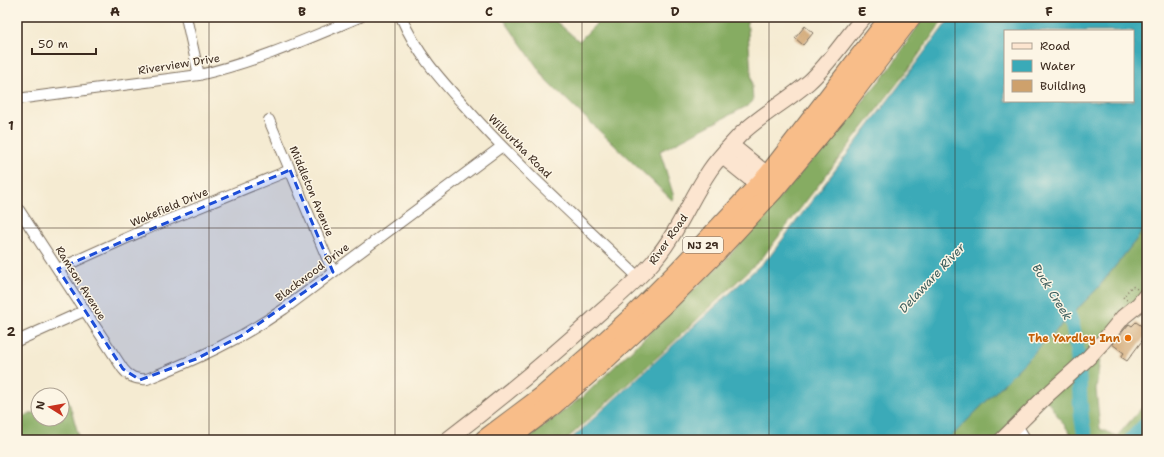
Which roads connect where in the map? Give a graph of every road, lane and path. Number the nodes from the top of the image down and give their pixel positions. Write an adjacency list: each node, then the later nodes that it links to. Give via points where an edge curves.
1 (186, 17): 7 (street)
2 (360, 17): 7 (street, Riverview Drive, via 257,59)
3 (401, 17): 10 (street, Wilburtha Road, via 418,51 433,71)
4 (864, 17): 11 (street, River Road, via 810,81 756,122)
5 (890, 17): 13 (highway, NJ 29)
6 (911, 17): 13 (highway, NJ 29, via 842,108)
7 (199, 75): 8 (street, Riverview Drive)
8 (17, 99)
9 (269, 120): 12 (street, Middleton Avenue)
10 (501, 147): 17 (street, Blackwood Drive); 18 (street, Wilburtha Road)
11 (727, 151): 13 (street); 18 (street, River Road, via 711,168 668,243)
12 (290, 170): 15 (street, Wakefield Drive, via 151,227); 17 (street, Middleton Avenue)
13 (767, 183): 26 (highway, NJ 29, via 590,355 544,395); 27 (highway, NJ 29, via 713,256 661,308 552,406)
14 (19, 210): 15 (street, Ramson Avenue)
15 (58, 269): 21 (street, Ramson Avenue)
16 (1147, 271): 19 (path, via 1144,276)
17 (333, 272): 23 (street, Blackwood Drive, via 263,323 196,359 146,379 133,378)
18 (638, 278): 25 (street, River Road, via 552,355)
19 (1147, 278)
20 (1140, 300): 20 (path, via 1122,296 1131,285); 24 (street, via 1089,357)
21 (84, 311): 22 (street); 23 (street, Ramson Avenue)
22 (17, 342)
23 (122, 369)
24 (1017, 425): 28 (street); 29 (street)
25 (447, 440)
26 (484, 440)
27 (507, 440)
28 (1002, 440)
29 (1026, 440)

